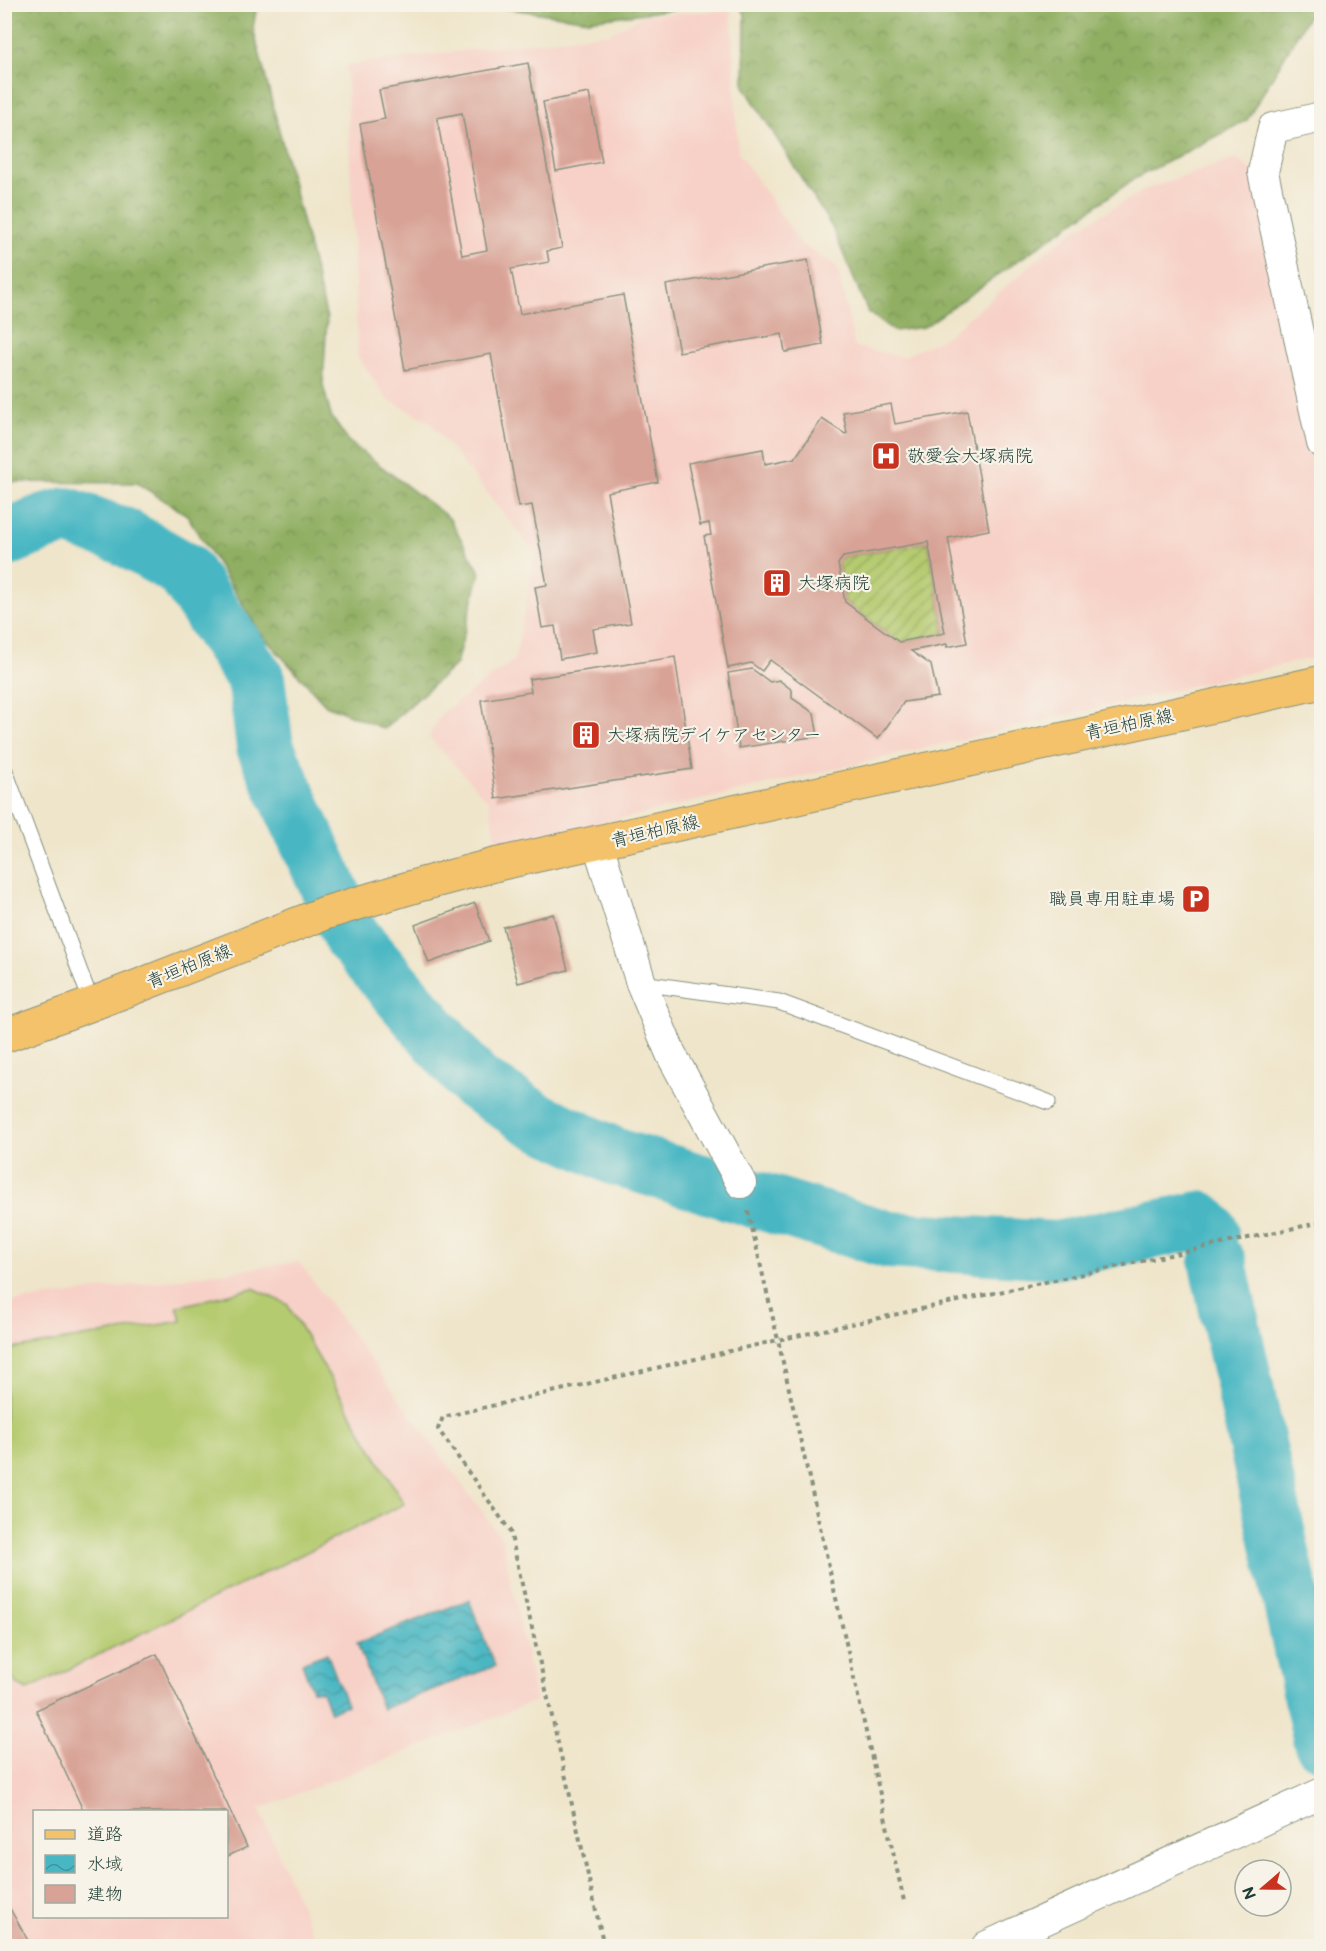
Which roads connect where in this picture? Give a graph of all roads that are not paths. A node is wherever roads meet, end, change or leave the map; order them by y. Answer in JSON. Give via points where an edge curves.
{"nodes":[{"id":1,"x":1322,"y":117,"type":"edge"},
{"id":2,"x":1322,"y":443,"type":"edge"},
{"id":3,"x":1322,"y":682,"type":"edge"},
{"id":4,"x":4,"y":768,"type":"edge"},
{"id":5,"x":598,"y":844,"type":"junction"},
{"id":6,"x":640,"y":983,"type":"junction"},
{"id":7,"x":92,"y":1005,"type":"junction"},
{"id":8,"x":4,"y":1036,"type":"edge"},
{"id":9,"x":1048,"y":1102,"type":"dead end"},
{"id":10,"x":741,"y":1183,"type":"dead end"},
{"id":11,"x":1322,"y":1793,"type":"edge"},
{"id":12,"x":987,"y":1947,"type":"edge"}],
"edges":[{"from":1,"to":2,"type":"street","via":[[1273,128],[1263,172]]},
{"from":3,"to":5,"type":"main road","name":"青垣柏原線"},
{"from":4,"to":7,"type":"lane"},
{"from":5,"to":6,"type":"street"},
{"from":5,"to":7,"type":"main road","name":"青垣柏原線","via":[[498,864],[336,909]]},
{"from":6,"to":9,"type":"lane","via":[[779,1002]]},
{"from":6,"to":10,"type":"street","via":[[671,1054]]},
{"from":7,"to":8,"type":"main road","name":"青垣柏原線"},
{"from":11,"to":12,"type":"street"}]}
